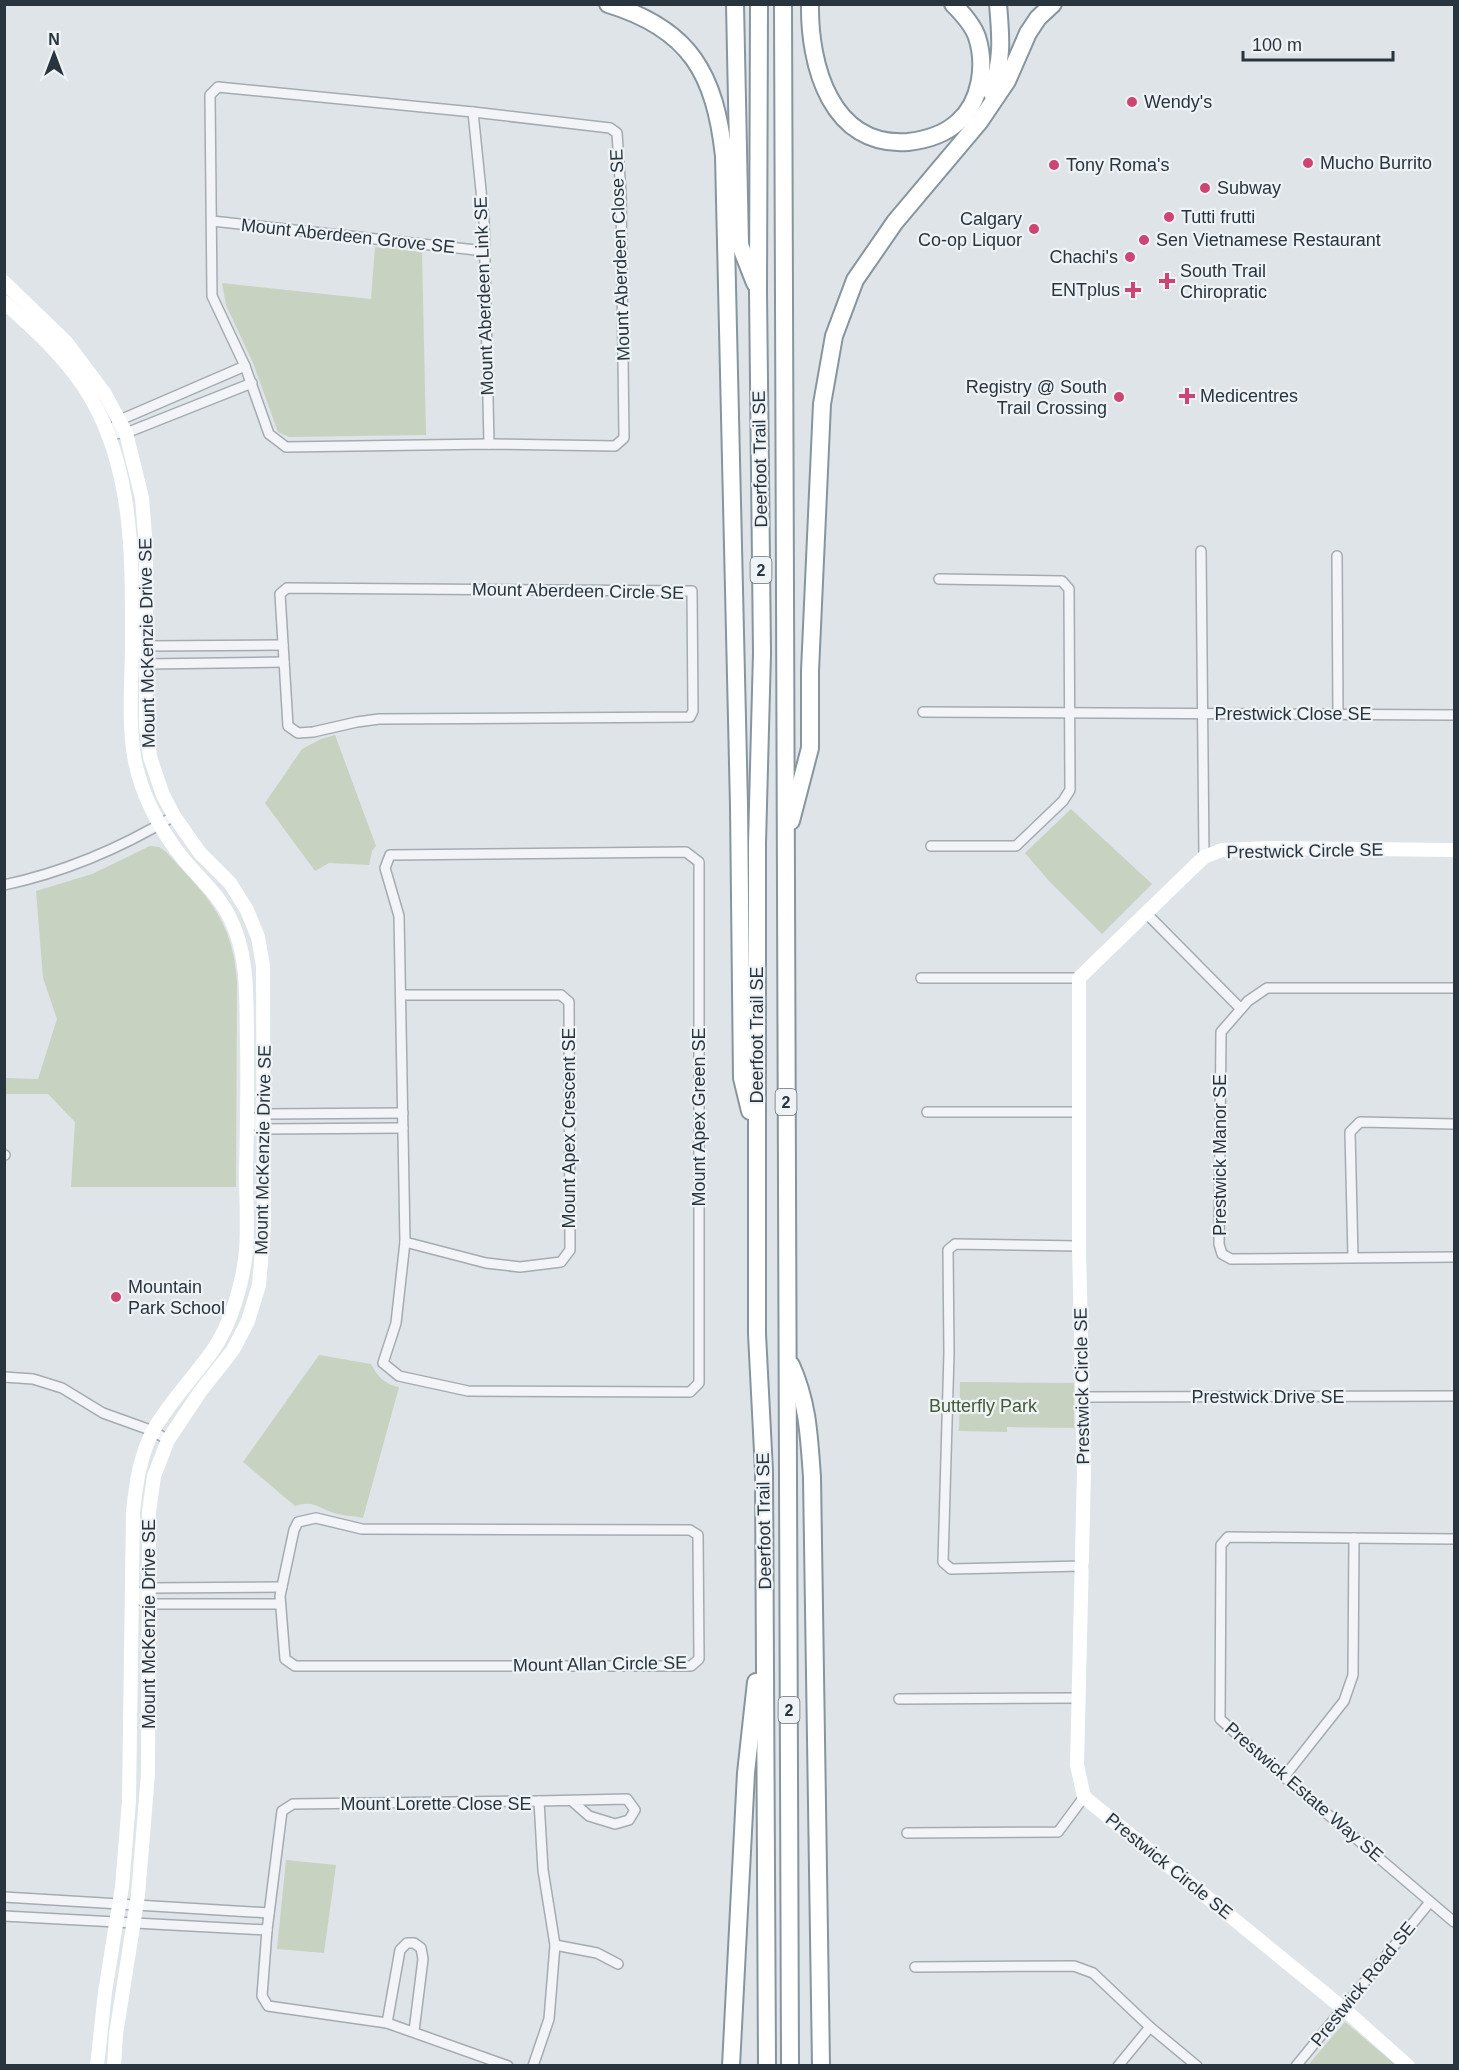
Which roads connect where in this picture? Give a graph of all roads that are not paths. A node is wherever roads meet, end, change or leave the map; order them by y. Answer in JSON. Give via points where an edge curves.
{"nodes":[{"id":1,"x":608,"y":4,"type":"edge"},
{"id":2,"x":735,"y":4,"type":"edge"},
{"id":3,"x":759,"y":4,"type":"edge"},
{"id":4,"x":783,"y":4,"type":"edge"},
{"id":5,"x":810,"y":4,"type":"edge"},
{"id":6,"x":953,"y":4,"type":"edge"},
{"id":7,"x":998,"y":4,"type":"edge"},
{"id":8,"x":1053,"y":4,"type":"edge"},
{"id":9,"x":473,"y":112,"type":"junction"},
{"id":10,"x":980,"y":122,"type":"junction"},
{"id":11,"x":212,"y":221,"type":"junction"},
{"id":12,"x":485,"y":250,"type":"junction"},
{"id":13,"x":4,"y":282,"type":"edge"},
{"id":14,"x":758,"y":291,"type":"junction"},
{"id":15,"x":4,"y":302,"type":"edge"},
{"id":16,"x":245,"y":366,"type":"junction"},
{"id":17,"x":252,"y":383,"type":"junction"},
{"id":18,"x":120,"y":420,"type":"junction"},
{"id":19,"x":126,"y":433,"type":"junction"},
{"id":20,"x":108,"y":434,"type":"junction"},
{"id":21,"x":489,"y":444,"type":"junction"},
{"id":22,"x":1201,"y":551,"type":"dead end"},
{"id":23,"x":1337,"y":556,"type":"dead end"},
{"id":24,"x":939,"y":579,"type":"dead end"},
{"id":25,"x":284,"y":645,"type":"junction"},
{"id":26,"x":147,"y":646,"type":"junction"},
{"id":27,"x":132,"y":653,"type":"junction"},
{"id":28,"x":284,"y":662,"type":"junction"},
{"id":29,"x":147,"y":664,"type":"junction"},
{"id":30,"x":1069,"y":711,"type":"junction"},
{"id":31,"x":923,"y":712,"type":"dead end"},
{"id":32,"x":1204,"y":713,"type":"junction"},
{"id":33,"x":1338,"y":714,"type":"junction"},
{"id":34,"x":1455,"y":715,"type":"edge"},
{"id":35,"x":174,"y":816,"type":"junction"},
{"id":36,"x":160,"y":824,"type":"junction"},
{"id":37,"x":785,"y":845,"type":"junction"},
{"id":38,"x":931,"y":846,"type":"dead end"},
{"id":39,"x":1455,"y":850,"type":"edge"},
{"id":40,"x":1204,"y":857,"type":"junction"},
{"id":41,"x":4,"y":885,"type":"edge"},
{"id":42,"x":1147,"y":914,"type":"junction"},
{"id":43,"x":921,"y":978,"type":"dead end"},
{"id":44,"x":1079,"y":978,"type":"junction"},
{"id":45,"x":1455,"y":988,"type":"edge"},
{"id":46,"x":401,"y":995,"type":"junction"},
{"id":47,"x":1241,"y":1009,"type":"junction"},
{"id":48,"x":927,"y":1112,"type":"dead end"},
{"id":49,"x":1079,"y":1112,"type":"junction"},
{"id":50,"x":403,"y":1113,"type":"junction"},
{"id":51,"x":265,"y":1114,"type":"junction"},
{"id":52,"x":247,"y":1122,"type":"junction"},
{"id":53,"x":1455,"y":1124,"type":"edge"},
{"id":54,"x":403,"y":1128,"type":"junction"},
{"id":55,"x":265,"y":1130,"type":"junction"},
{"id":56,"x":756,"y":1136,"type":"junction"},
{"id":57,"x":405,"y":1242,"type":"junction"},
{"id":58,"x":1079,"y":1246,"type":"junction"},
{"id":59,"x":1353,"y":1257,"type":"junction"},
{"id":60,"x":1455,"y":1257,"type":"edge"},
{"id":61,"x":788,"y":1358,"type":"junction"},
{"id":62,"x":4,"y":1377,"type":"edge"},
{"id":63,"x":1455,"y":1396,"type":"edge"},
{"id":64,"x":1082,"y":1397,"type":"junction"},
{"id":65,"x":153,"y":1431,"type":"junction"},
{"id":66,"x":168,"y":1440,"type":"junction"},
{"id":67,"x":1354,"y":1539,"type":"junction"},
{"id":68,"x":1455,"y":1539,"type":"edge"},
{"id":69,"x":1083,"y":1566,"type":"junction"},
{"id":70,"x":282,"y":1587,"type":"junction"},
{"id":71,"x":149,"y":1588,"type":"junction"},
{"id":72,"x":132,"y":1597,"type":"junction"},
{"id":73,"x":150,"y":1604,"type":"junction"},
{"id":74,"x":280,"y":1604,"type":"junction"},
{"id":75,"x":765,"y":1606,"type":"junction"},
{"id":76,"x":1078,"y":1698,"type":"junction"},
{"id":77,"x":899,"y":1699,"type":"dead end"},
{"id":78,"x":1284,"y":1777,"type":"junction"},
{"id":79,"x":1084,"y":1797,"type":"junction"},
{"id":80,"x":539,"y":1801,"type":"junction"},
{"id":81,"x":572,"y":1801,"type":"junction"},
{"id":82,"x":907,"y":1833,"type":"dead end"},
{"id":83,"x":4,"y":1897,"type":"edge"},
{"id":84,"x":1430,"y":1902,"type":"junction"},
{"id":85,"x":119,"y":1904,"type":"junction"},
{"id":86,"x":137,"y":1905,"type":"junction"},
{"id":87,"x":269,"y":1913,"type":"junction"},
{"id":88,"x":4,"y":1916,"type":"edge"},
{"id":89,"x":116,"y":1922,"type":"junction"},
{"id":90,"x":134,"y":1922,"type":"junction"},
{"id":91,"x":1455,"y":1922,"type":"edge"},
{"id":92,"x":267,"y":1930,"type":"junction"},
{"id":93,"x":555,"y":1945,"type":"junction"},
{"id":94,"x":618,"y":1964,"type":"dead end"},
{"id":95,"x":915,"y":1967,"type":"dead end"},
{"id":96,"x":1344,"y":2008,"type":"junction"},
{"id":97,"x":387,"y":2023,"type":"junction"},
{"id":98,"x":1150,"y":2027,"type":"junction"},
{"id":99,"x":414,"y":2031,"type":"junction"},
{"id":100,"x":97,"y":2066,"type":"edge"},
{"id":101,"x":114,"y":2066,"type":"edge"},
{"id":102,"x":508,"y":2066,"type":"edge"},
{"id":103,"x":533,"y":2066,"type":"edge"},
{"id":104,"x":731,"y":2066,"type":"edge"},
{"id":105,"x":767,"y":2066,"type":"edge"},
{"id":106,"x":790,"y":2066,"type":"edge"},
{"id":107,"x":821,"y":2066,"type":"edge"},
{"id":108,"x":1118,"y":2066,"type":"edge"},
{"id":109,"x":1197,"y":2066,"type":"edge"},
{"id":110,"x":1296,"y":2066,"type":"edge"},
{"id":111,"x":1408,"y":2066,"type":"edge"}],
"edges":[{"from":1,"to":56,"type":"highway","via":[[648,19],[690,54],[708,84],[722,135],[742,1078]]},
{"from":2,"to":14,"type":"highway","via":[[740,245]]},
{"from":3,"to":14,"type":"highway","name":"Deerfoot Trail SE","number":"2"},
{"from":4,"to":37,"type":"highway","name":"Deerfoot Trail SE","number":"2"},
{"from":5,"to":6,"type":"highway","via":[[815,55],[834,107],[867,136],[900,142],[945,131],[959,122],[976,96],[982,66],[977,36]]},
{"from":7,"to":10,"type":"highway","via":[[999,71]]},
{"from":8,"to":10,"type":"highway","via":[[1028,33],[1007,81]]},
{"from":9,"to":11,"type":"street","name":"Mount Aberdeen Close SE","via":[[218,87],[210,95]]},
{"from":9,"to":12,"type":"street","name":"Mount Aberdeen Link SE"},
{"from":9,"to":21,"type":"street","name":"Mount Aberdeen Close SE","via":[[610,128],[617,133],[621,194],[624,438],[615,446]]},
{"from":10,"to":37,"type":"highway","via":[[863,266],[850,288],[834,336],[821,414],[810,748]]},
{"from":11,"to":12,"type":"street","name":"Mount Aberdeen Grove SE"},
{"from":11,"to":16,"type":"street","name":"Mount Aberdeen Close SE","via":[[212,296]]},
{"from":12,"to":21,"type":"street","name":"Mount Aberdeen Link SE"},
{"from":13,"to":18,"type":"street","name":"Mount McKenzie Drive SE","via":[[66,342]]},
{"from":14,"to":56,"type":"highway","name":"Deerfoot Trail SE","number":"2","via":[[762,653]]},
{"from":15,"to":20,"type":"street","name":"Mount McKenzie Drive SE","via":[[78,379]]},
{"from":16,"to":17,"type":"street","name":"Mount Aberdeen Close SE"},
{"from":16,"to":18,"type":"street"},
{"from":17,"to":19,"type":"street"},
{"from":17,"to":21,"type":"street","name":"Mount Aberdeen Close SE","via":[[269,434],[286,447]]},
{"from":18,"to":19,"type":"street","name":"Mount McKenzie Drive SE"},
{"from":18,"to":20,"type":"street"},
{"from":19,"to":20,"type":"street"},
{"from":19,"to":26,"type":"street","name":"Mount McKenzie Drive SE","via":[[142,498],[147,549]]},
{"from":20,"to":27,"type":"street","name":"Mount McKenzie Drive SE","via":[[126,500]]},
{"from":22,"to":32,"type":"street"},
{"from":23,"to":33,"type":"street"},
{"from":24,"to":30,"type":"street","via":[[1062,581],[1069,589]]},
{"from":25,"to":26,"type":"street"},
{"from":25,"to":28,"type":"street","name":"Mount Aberdeen Circle SE"},
{"from":25,"to":28,"type":"street","name":"Mount Aberdeen Circle SE","via":[[280,594],[287,588],[692,591],[693,711],[690,717],[379,719],[298,733],[288,726]]},
{"from":26,"to":27,"type":"street"},
{"from":26,"to":29,"type":"street","name":"Mount McKenzie Drive SE"},
{"from":27,"to":29,"type":"street"},
{"from":27,"to":36,"type":"street","name":"Mount McKenzie Drive SE","via":[[134,757],[147,800]]},
{"from":28,"to":29,"type":"street"},
{"from":29,"to":35,"type":"street","name":"Mount McKenzie Drive SE","via":[[150,757]]},
{"from":30,"to":31,"type":"street"},
{"from":30,"to":32,"type":"street"},
{"from":30,"to":38,"type":"street","via":[[1070,790],[1063,801],[1016,846]]},
{"from":32,"to":33,"type":"street","name":"Prestwick Close SE"},
{"from":32,"to":40,"type":"street","name":"Prestwick Close SE"},
{"from":33,"to":34,"type":"street","name":"Prestwick Close SE"},
{"from":35,"to":36,"type":"street"},
{"from":35,"to":51,"type":"street","name":"Mount McKenzie Drive SE","via":[[200,852],[230,883],[258,937],[263,966]]},
{"from":36,"to":41,"type":"street","via":[[94,858]]},
{"from":36,"to":52,"type":"street","name":"Mount McKenzie Drive SE","via":[[184,860],[218,896],[240,941],[245,968]]},
{"from":37,"to":61,"type":"highway","name":"Deerfoot Trail SE","number":"2"},
{"from":39,"to":40,"type":"street","name":"Prestwick Circle SE","via":[[1270,848],[1222,850]]},
{"from":40,"to":42,"type":"street","name":"Prestwick Circle SE"},
{"from":42,"to":44,"type":"street","name":"Prestwick Circle SE"},
{"from":42,"to":47,"type":"street"},
{"from":43,"to":44,"type":"street"},
{"from":44,"to":49,"type":"street","name":"Prestwick Circle SE"},
{"from":45,"to":47,"type":"street","name":"Prestwick Manor SE","via":[[1267,988]]},
{"from":46,"to":50,"type":"street","name":"Mount Apex Green SE"},
{"from":46,"to":57,"type":"street","name":"Mount Apex Crescent SE","via":[[561,995],[569,1002],[570,1250],[561,1262],[520,1267],[486,1263]]},
{"from":46,"to":57,"type":"street","name":"Mount Apex Green SE","via":[[399,916],[385,868],[390,855],[686,852],[699,862],[699,1383],[690,1392],[468,1391],[399,1376],[383,1363],[396,1323]]},
{"from":47,"to":59,"type":"street","name":"Prestwick Manor SE","via":[[1221,1032],[1222,1254],[1231,1259]]},
{"from":48,"to":49,"type":"street"},
{"from":49,"to":58,"type":"street","name":"Prestwick Circle SE"},
{"from":50,"to":51,"type":"street"},
{"from":50,"to":54,"type":"street","name":"Mount Apex Green SE"},
{"from":51,"to":52,"type":"street"},
{"from":51,"to":55,"type":"street","name":"Mount McKenzie Drive SE"},
{"from":52,"to":55,"type":"street"},
{"from":52,"to":65,"type":"street","name":"Mount McKenzie Drive SE","via":[[246,1251],[242,1281],[214,1348]]},
{"from":53,"to":59,"type":"street","via":[[1360,1122],[1350,1132]]},
{"from":54,"to":55,"type":"street"},
{"from":54,"to":57,"type":"street","name":"Mount Apex Green SE"},
{"from":55,"to":66,"type":"street","name":"Mount McKenzie Drive SE","via":[[263,1253],[248,1321],[233,1350]]},
{"from":56,"to":75,"type":"highway","name":"Deerfoot Trail SE","number":"2"},
{"from":58,"to":64,"type":"street","name":"Prestwick Circle SE"},
{"from":58,"to":69,"type":"street","via":[[955,1244],[948,1250],[943,1562],[951,1569]]},
{"from":59,"to":60,"type":"street","name":"Prestwick Manor SE"},
{"from":61,"to":106,"type":"highway","name":"Deerfoot Trail SE","number":"2"},
{"from":61,"to":107,"type":"highway","via":[[807,1413],[812,1477]]},
{"from":62,"to":65,"type":"street","via":[[33,1379],[62,1388],[103,1413]]},
{"from":63,"to":64,"type":"street","name":"Prestwick Drive SE"},
{"from":64,"to":69,"type":"street","name":"Prestwick Circle SE"},
{"from":65,"to":66,"type":"street"},
{"from":65,"to":72,"type":"street","name":"Mount McKenzie Drive SE","via":[[138,1471],[133,1512]]},
{"from":66,"to":71,"type":"street","name":"Mount McKenzie Drive SE","via":[[154,1476],[149,1512]]},
{"from":67,"to":68,"type":"street","name":"Prestwick Estate Way SE"},
{"from":67,"to":78,"type":"street","via":[[1353,1675],[1344,1701]]},
{"from":67,"to":78,"type":"street","name":"Prestwick Estate Way SE","via":[[1228,1537],[1221,1545],[1220,1719]]},
{"from":69,"to":76,"type":"street","name":"Prestwick Circle SE"},
{"from":70,"to":71,"type":"street"},
{"from":70,"to":74,"type":"street","name":"Mount Allan Circle SE"},
{"from":70,"to":74,"type":"street","name":"Mount Allan Circle SE","via":[[294,1530],[298,1522],[307,1519],[362,1529],[690,1530],[698,1535],[699,1659],[691,1666],[296,1666],[285,1659]]},
{"from":71,"to":72,"type":"street"},
{"from":71,"to":73,"type":"street","name":"Mount McKenzie Drive SE"},
{"from":72,"to":73,"type":"street"},
{"from":72,"to":85,"type":"street","name":"Mount McKenzie Drive SE","via":[[129,1801]]},
{"from":73,"to":74,"type":"street"},
{"from":73,"to":86,"type":"street","name":"Mount McKenzie Drive SE","via":[[148,1774]]},
{"from":75,"to":104,"type":"highway","via":[[746,1773]]},
{"from":75,"to":105,"type":"highway","name":"Deerfoot Trail SE","number":"2"},
{"from":76,"to":77,"type":"street"},
{"from":76,"to":79,"type":"street","name":"Prestwick Circle SE","via":[[1077,1765]]},
{"from":78,"to":84,"type":"street","name":"Prestwick Estate Way SE"},
{"from":79,"to":82,"type":"street","via":[[1058,1832]]},
{"from":79,"to":96,"type":"street","name":"Prestwick Circle SE"},
{"from":80,"to":81,"type":"street"},
{"from":80,"to":87,"type":"street","name":"Mount Lorette Close SE","via":[[293,1804],[282,1811]]},
{"from":80,"to":93,"type":"street","name":"Mount Lorette Close SE","via":[[543,1870]]},
{"from":81,"to":81,"type":"street","via":[[627,1799],[635,1810],[629,1820],[615,1824],[589,1816]]},
{"from":83,"to":85,"type":"street"},
{"from":84,"to":91,"type":"street","name":"Prestwick Estate Way SE"},
{"from":84,"to":96,"type":"street","name":"Prestwick Road SE"},
{"from":85,"to":86,"type":"street"},
{"from":85,"to":89,"type":"street","name":"Mount McKenzie Drive SE"},
{"from":86,"to":87,"type":"street"},
{"from":86,"to":90,"type":"street","name":"Mount McKenzie Drive SE"},
{"from":87,"to":92,"type":"street","name":"Mount Lorette Close SE"},
{"from":88,"to":89,"type":"street"},
{"from":89,"to":90,"type":"street"},
{"from":89,"to":100,"type":"street","name":"Mount McKenzie Drive SE"},
{"from":90,"to":92,"type":"street"},
{"from":90,"to":101,"type":"street","name":"Mount McKenzie Drive SE"},
{"from":92,"to":97,"type":"street","name":"Mount Lorette Close SE","via":[[262,1996],[268,2006]]},
{"from":93,"to":94,"type":"street","via":[[597,1953]]},
{"from":93,"to":103,"type":"street","name":"Mount Lorette Close SE","via":[[549,2019]]},
{"from":95,"to":98,"type":"street","via":[[1074,1966],[1093,1973]]},
{"from":96,"to":110,"type":"street","name":"Prestwick Road SE"},
{"from":96,"to":111,"type":"street","name":"Prestwick Circle SE"},
{"from":97,"to":99,"type":"street","name":"Mount Lorette Close SE"},
{"from":97,"to":99,"type":"street","via":[[400,1950],[407,1943],[414,1943],[421,1948],[423,1959]]},
{"from":98,"to":108,"type":"street"},
{"from":98,"to":109,"type":"street"},
{"from":99,"to":102,"type":"street","name":"Mount Lorette Close SE"}]}
